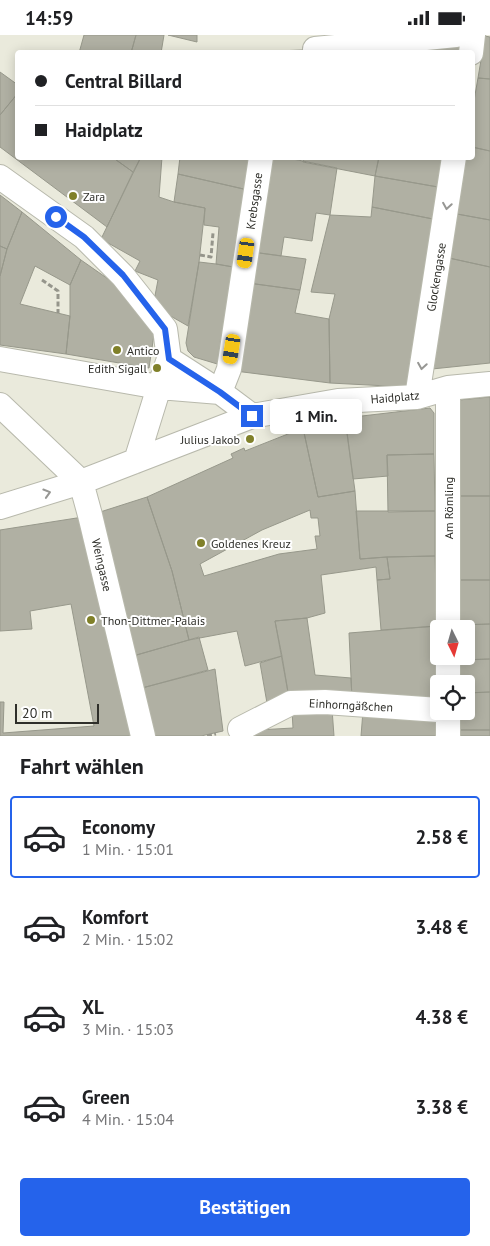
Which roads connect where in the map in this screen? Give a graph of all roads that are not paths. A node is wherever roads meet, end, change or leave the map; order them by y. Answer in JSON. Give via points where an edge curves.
{"nodes":[{"id":1,"x":456,"y":35,"type":"edge"},
{"id":2,"x":473,"y":35,"type":"edge"},
{"id":3,"x":324,"y":50,"type":"edge"},
{"id":4,"x":471,"y":50,"type":"edge"},
{"id":5,"x":260,"y":160,"type":"edge"},
{"id":6,"x":454,"y":160,"type":"edge"},
{"id":7,"x":0,"y":177,"type":"edge"},
{"id":8,"x":0,"y":359,"type":"edge"},
{"id":9,"x":169,"y":359,"type":"junction"},
{"id":10,"x":490,"y":384,"type":"edge"},
{"id":11,"x":159,"y":387,"type":"junction"},
{"id":12,"x":448,"y":388,"type":"junction"},
{"id":13,"x":220,"y":392,"type":"junction"},
{"id":14,"x":417,"y":397,"type":"junction"},
{"id":15,"x":0,"y":405,"type":"edge"},
{"id":16,"x":252,"y":416,"type":"junction"},
{"id":17,"x":136,"y":461,"type":"junction"},
{"id":18,"x":81,"y":483,"type":"junction"},
{"id":19,"x":0,"y":507,"type":"edge"},
{"id":20,"x":448,"y":620,"type":"edge"},
{"id":21,"x":430,"y":709,"type":"edge"},
{"id":22,"x":448,"y":720,"type":"edge"},
{"id":23,"x":240,"y":729,"type":"dead end"},
{"id":24,"x":143,"y":736,"type":"edge"},
{"id":25,"x":448,"y":736,"type":"edge"}],
"edges":[{"from":1,"to":3,"type":"street"},
{"from":2,"to":4,"type":"street"},
{"from":5,"to":13,"type":"street","name":"Krebsgasse","via":[[229,369]]},
{"from":6,"to":14,"type":"street","name":"Glockengasse","one_way":true},
{"from":7,"to":9,"type":"street","via":[[84,237],[123,275],[165,329]]},
{"from":8,"to":11,"type":"street","via":[[48,359]]},
{"from":9,"to":11,"type":"street"},
{"from":9,"to":13,"type":"street"},
{"from":10,"to":12,"type":"street","name":"Haidplatz"},
{"from":11,"to":13,"type":"street"},
{"from":11,"to":17,"type":"street"},
{"from":12,"to":14,"type":"street","name":"Haidplatz"},
{"from":12,"to":20,"type":"street","name":"Am Römling"},
{"from":13,"to":16,"type":"street"},
{"from":14,"to":16,"type":"street","name":"Haidplatz","via":[[338,401]]},
{"from":15,"to":18,"type":"street"},
{"from":16,"to":17,"type":"street","name":"Haidplatz"},
{"from":17,"to":18,"type":"street","name":"Haidplatz"},
{"from":19,"to":18,"type":"street","name":"Haidplatz","one_way":true},
{"from":18,"to":24,"type":"street","name":"Weingasse"},
{"from":21,"to":23,"type":"street","name":"Einhorngäßchen","via":[[325,702],[291,703]]},
{"from":22,"to":25,"type":"street"}]}
